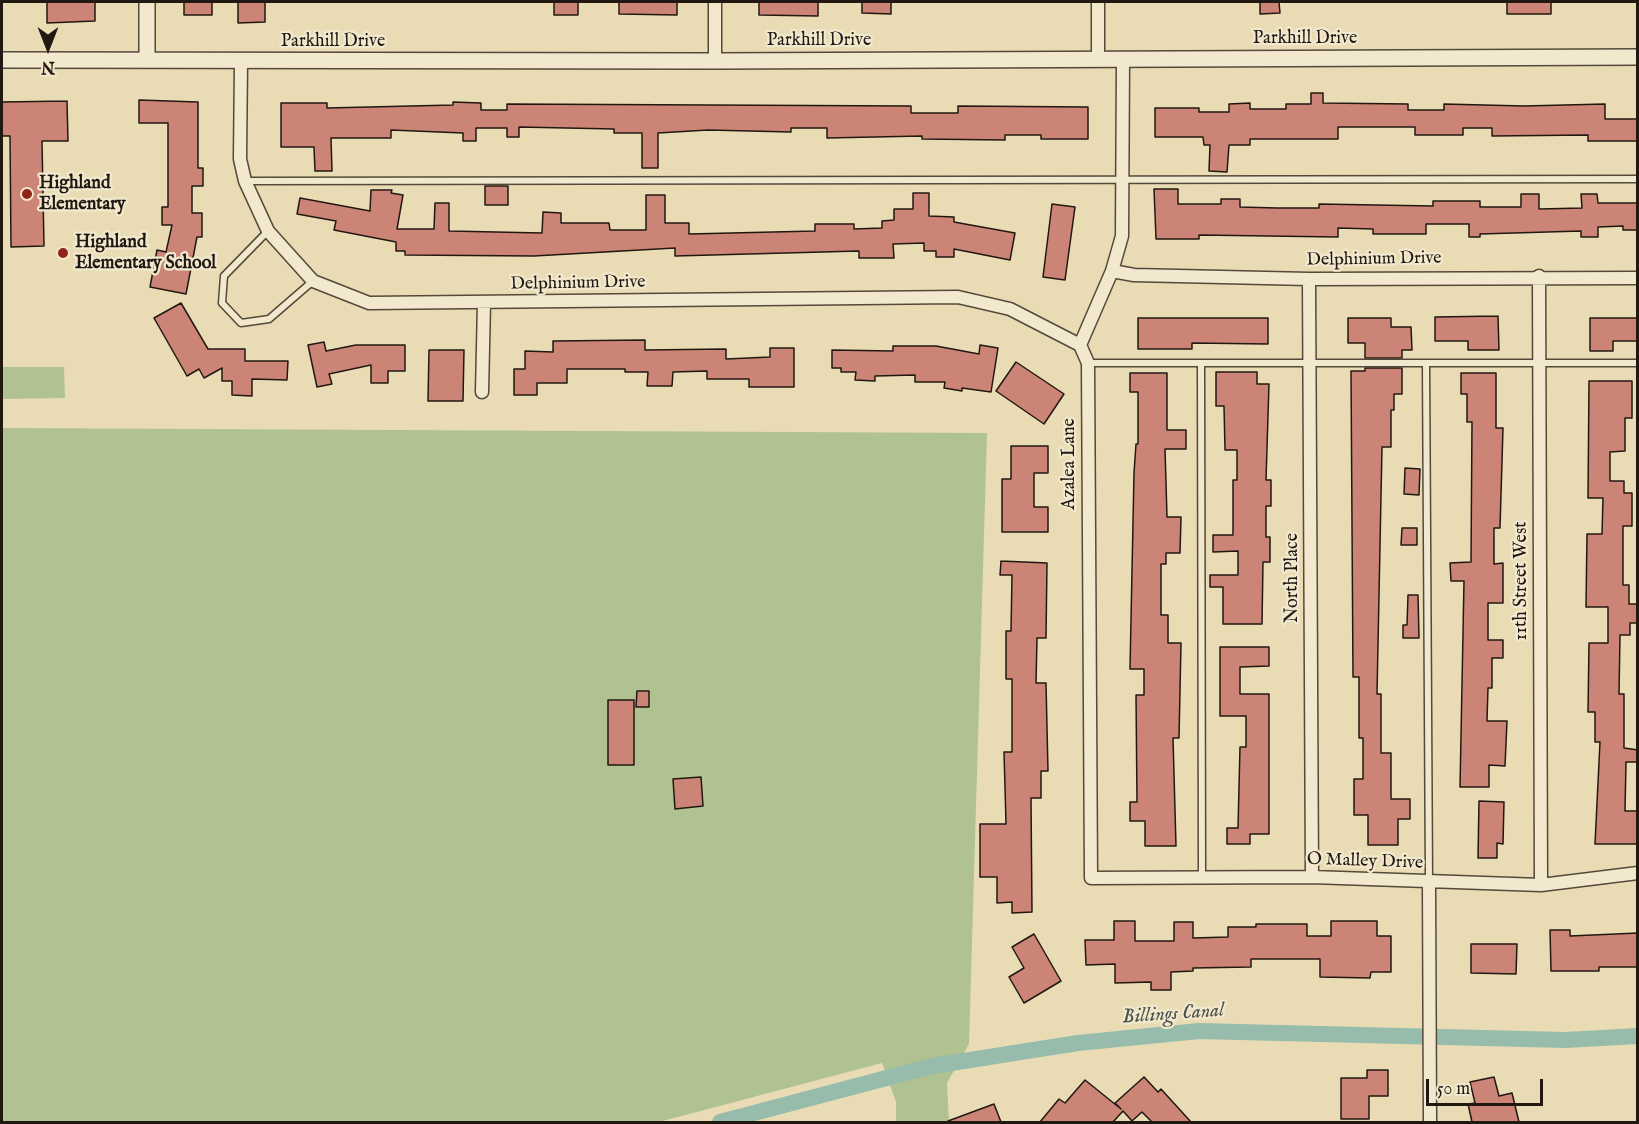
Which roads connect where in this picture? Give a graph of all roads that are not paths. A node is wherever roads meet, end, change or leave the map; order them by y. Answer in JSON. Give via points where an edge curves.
{"nodes":[{"id":1,"x":147,"y":2,"type":"edge"},
{"id":2,"x":715,"y":2,"type":"edge"},
{"id":3,"x":1098,"y":2,"type":"edge"},
{"id":4,"x":1638,"y":57,"type":"edge"},
{"id":5,"x":1098,"y":59,"type":"junction"},
{"id":6,"x":1123,"y":59,"type":"junction"},
{"id":7,"x":2,"y":60,"type":"edge"},
{"id":8,"x":147,"y":60,"type":"junction"},
{"id":9,"x":715,"y":61,"type":"junction"},
{"id":10,"x":241,"y":62,"type":"junction"},
{"id":11,"x":1122,"y":179,"type":"junction"},
{"id":12,"x":1638,"y":179,"type":"edge"},
{"id":13,"x":245,"y":181,"type":"junction"},
{"id":14,"x":268,"y":231,"type":"junction"},
{"id":15,"x":1112,"y":272,"type":"junction"},
{"id":16,"x":1539,"y":276,"type":"junction"},
{"id":17,"x":1638,"y":278,"type":"edge"},
{"id":18,"x":1309,"y":279,"type":"junction"},
{"id":19,"x":313,"y":281,"type":"junction"},
{"id":20,"x":483,"y":303,"type":"junction"},
{"id":21,"x":1080,"y":345,"type":"junction"},
{"id":22,"x":1088,"y":363,"type":"junction"},
{"id":23,"x":1201,"y":363,"type":"junction"},
{"id":24,"x":1426,"y":363,"type":"junction"},
{"id":25,"x":1539,"y":363,"type":"junction"},
{"id":26,"x":1638,"y":363,"type":"edge"},
{"id":27,"x":1311,"y":364,"type":"junction"},
{"id":28,"x":482,"y":392,"type":"dead end"},
{"id":29,"x":1638,"y":873,"type":"edge"},
{"id":30,"x":1312,"y":877,"type":"junction"},
{"id":31,"x":1091,"y":878,"type":"joint"},
{"id":32,"x":1202,"y":878,"type":"junction"},
{"id":33,"x":1429,"y":882,"type":"junction"},
{"id":34,"x":1541,"y":885,"type":"junction"},
{"id":35,"x":1430,"y":1122,"type":"edge"}],
"edges":[{"from":1,"to":8,"type":"street"},
{"from":2,"to":9,"type":"street"},
{"from":3,"to":5,"type":"street"},
{"from":4,"to":6,"type":"street","name":"Parkhill Drive"},
{"from":5,"to":6,"type":"street","name":"Parkhill Drive"},
{"from":5,"to":9,"type":"street","name":"Parkhill Drive"},
{"from":6,"to":11,"type":"street"},
{"from":7,"to":8,"type":"street","name":"Parkhill Drive"},
{"from":8,"to":10,"type":"street","name":"Parkhill Drive"},
{"from":9,"to":10,"type":"street","name":"Parkhill Drive"},
{"from":10,"to":13,"type":"street","name":"Delphinium Drive","via":[[240,159]]},
{"from":11,"to":12,"type":"lane"},
{"from":11,"to":13,"type":"lane"},
{"from":11,"to":15,"type":"street","via":[[1122,236]]},
{"from":13,"to":14,"type":"street","name":"Delphinium Drive"},
{"from":14,"to":19,"type":"street","name":"Delphinium Drive"},
{"from":14,"to":19,"type":"lane","via":[[224,276],[222,303],[241,323],[269,319]]},
{"from":15,"to":18,"type":"street","name":"Delphinium Drive"},
{"from":15,"to":21,"type":"street"},
{"from":16,"to":17,"type":"street","name":"Delphinium Drive"},
{"from":16,"to":18,"type":"street","name":"Delphinium Drive"},
{"from":16,"to":25,"type":"street","name":"11th Street West"},
{"from":18,"to":27,"type":"street","name":"North Place"},
{"from":19,"to":20,"type":"street","name":"Delphinium Drive","via":[[369,303]]},
{"from":20,"to":21,"type":"street","name":"Delphinium Drive","via":[[958,297],[1010,309]]},
{"from":20,"to":28,"type":"street"},
{"from":21,"to":22,"type":"street","name":"Azalea Lane"},
{"from":22,"to":23,"type":"lane"},
{"from":22,"to":31,"type":"street","name":"Azalea Lane"},
{"from":23,"to":27,"type":"lane"},
{"from":23,"to":32,"type":"lane"},
{"from":24,"to":25,"type":"lane"},
{"from":24,"to":27,"type":"lane"},
{"from":24,"to":33,"type":"lane"},
{"from":25,"to":26,"type":"lane"},
{"from":25,"to":34,"type":"street","name":"11th Street West"},
{"from":27,"to":30,"type":"street","name":"North Place"},
{"from":29,"to":34,"type":"street","name":"O Malley Drive"},
{"from":30,"to":32,"type":"street","name":"O Malley Drive"},
{"from":30,"to":33,"type":"street","name":"O Malley Drive"},
{"from":31,"to":32,"type":"street","name":"O Malley Drive"},
{"from":33,"to":34,"type":"street","name":"O Malley Drive"},
{"from":33,"to":35,"type":"street"}]}
